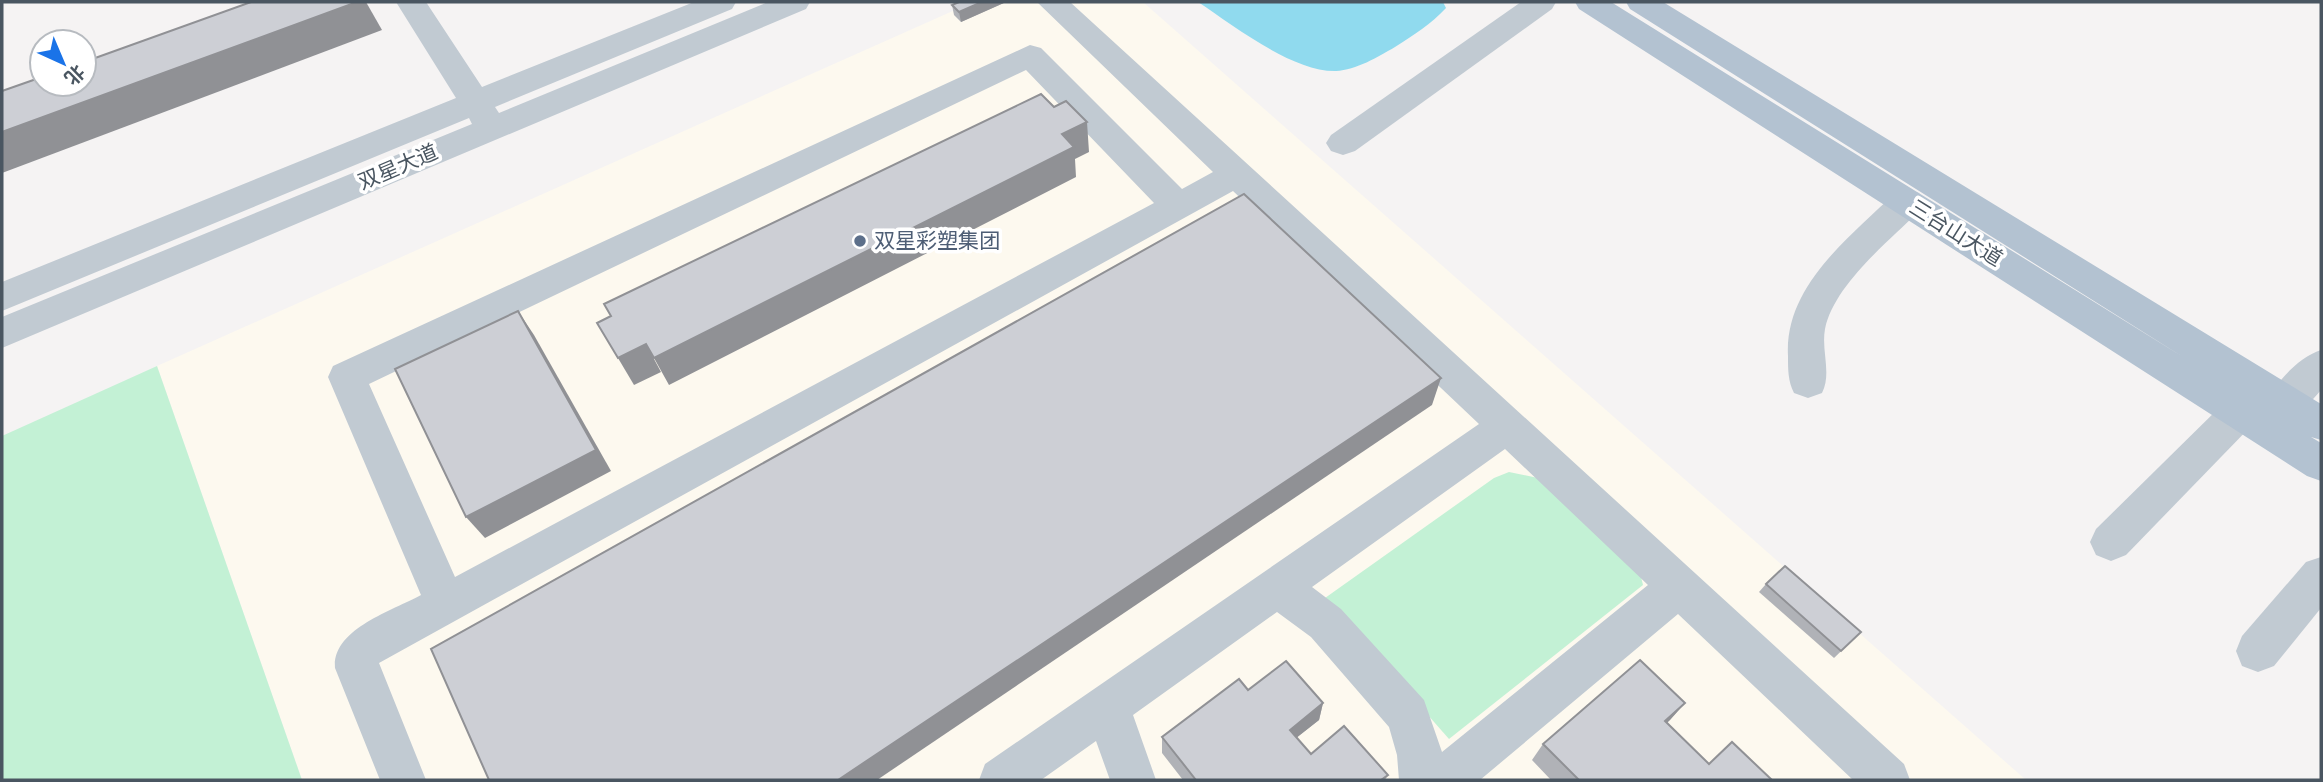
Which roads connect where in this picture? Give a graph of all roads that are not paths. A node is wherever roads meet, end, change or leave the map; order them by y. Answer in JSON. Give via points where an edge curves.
{"nodes":[{"id":1,"x":411,"y":2,"type":"edge"},
{"id":2,"x":721,"y":2,"type":"edge"},
{"id":3,"x":795,"y":2,"type":"edge"},
{"id":4,"x":1052,"y":2,"type":"edge"},
{"id":5,"x":1541,"y":2,"type":"edge"},
{"id":6,"x":1590,"y":2,"type":"edge"},
{"id":7,"x":1641,"y":2,"type":"edge"},
{"id":8,"x":483,"y":116,"type":"junction"},
{"id":9,"x":1343,"y":143,"type":"dead end"},
{"id":10,"x":1237,"y":174,"type":"junction"},
{"id":11,"x":1907,"y":202,"type":"junction"},
{"id":12,"x":1178,"y":206,"type":"junction"},
{"id":13,"x":2,"y":297,"type":"edge"},
{"id":14,"x":2,"y":333,"type":"edge"},
{"id":15,"x":2321,"y":365,"type":"edge"},
{"id":16,"x":1808,"y":382,"type":"dead end"},
{"id":17,"x":2286,"y":402,"type":"junction"},
{"id":18,"x":2240,"y":412,"type":"junction"},
{"id":19,"x":2321,"y":424,"type":"edge"},
{"id":20,"x":1507,"y":426,"type":"junction"},
{"id":21,"x":2321,"y":464,"type":"edge"},
{"id":22,"x":2111,"y":542,"type":"dead end"},
{"id":23,"x":2321,"y":576,"type":"edge"},
{"id":24,"x":1278,"y":587,"type":"junction"},
{"id":25,"x":1678,"y":587,"type":"junction"},
{"id":26,"x":446,"y":604,"type":"junction"},
{"id":27,"x":2258,"y":651,"type":"dead end"},
{"id":28,"x":1107,"y":707,"type":"junction"},
{"id":29,"x":403,"y":780,"type":"edge"},
{"id":30,"x":1002,"y":780,"type":"edge"},
{"id":31,"x":1133,"y":780,"type":"edge"},
{"id":32,"x":1422,"y":780,"type":"edge"},
{"id":33,"x":1444,"y":780,"type":"edge"},
{"id":34,"x":1887,"y":780,"type":"edge"}],
"edges":[{"from":1,"to":8,"type":"street"},
{"from":2,"to":8,"type":"street","name":"双星大道"},
{"from":3,"to":8,"type":"street","name":"双星大道"},
{"from":4,"to":10,"type":"street"},
{"from":5,"to":9,"type":"street"},
{"from":6,"to":11,"type":"main road","name":"三台山大道"},
{"from":7,"to":17,"type":"main road","name":"三台山大道"},
{"from":8,"to":13,"type":"street","name":"双星大道"},
{"from":8,"to":14,"type":"street","name":"双星大道"},
{"from":10,"to":12,"type":"street"},
{"from":10,"to":20,"type":"street"},
{"from":11,"to":16,"type":"street","via":[[1816,302],[1807,329]]},
{"from":11,"to":18,"type":"main road","name":"三台山大道"},
{"from":12,"to":26,"type":"street"},
{"from":12,"to":26,"type":"street","via":[[1030,55],[347,377]]},
{"from":15,"to":17,"type":"street"},
{"from":17,"to":19,"type":"main road","name":"三台山大道"},
{"from":18,"to":21,"type":"main road","name":"三台山大道"},
{"from":18,"to":22,"type":"street"},
{"from":20,"to":24,"type":"street"},
{"from":20,"to":25,"type":"street"},
{"from":23,"to":27,"type":"street"},
{"from":24,"to":28,"type":"street"},
{"from":24,"to":32,"type":"street","via":[[1326,623],[1408,715]]},
{"from":25,"to":33,"type":"street"},
{"from":25,"to":34,"type":"street"},
{"from":26,"to":29,"type":"street","via":[[356,657]]},
{"from":28,"to":30,"type":"street"},
{"from":28,"to":31,"type":"street"}]}
